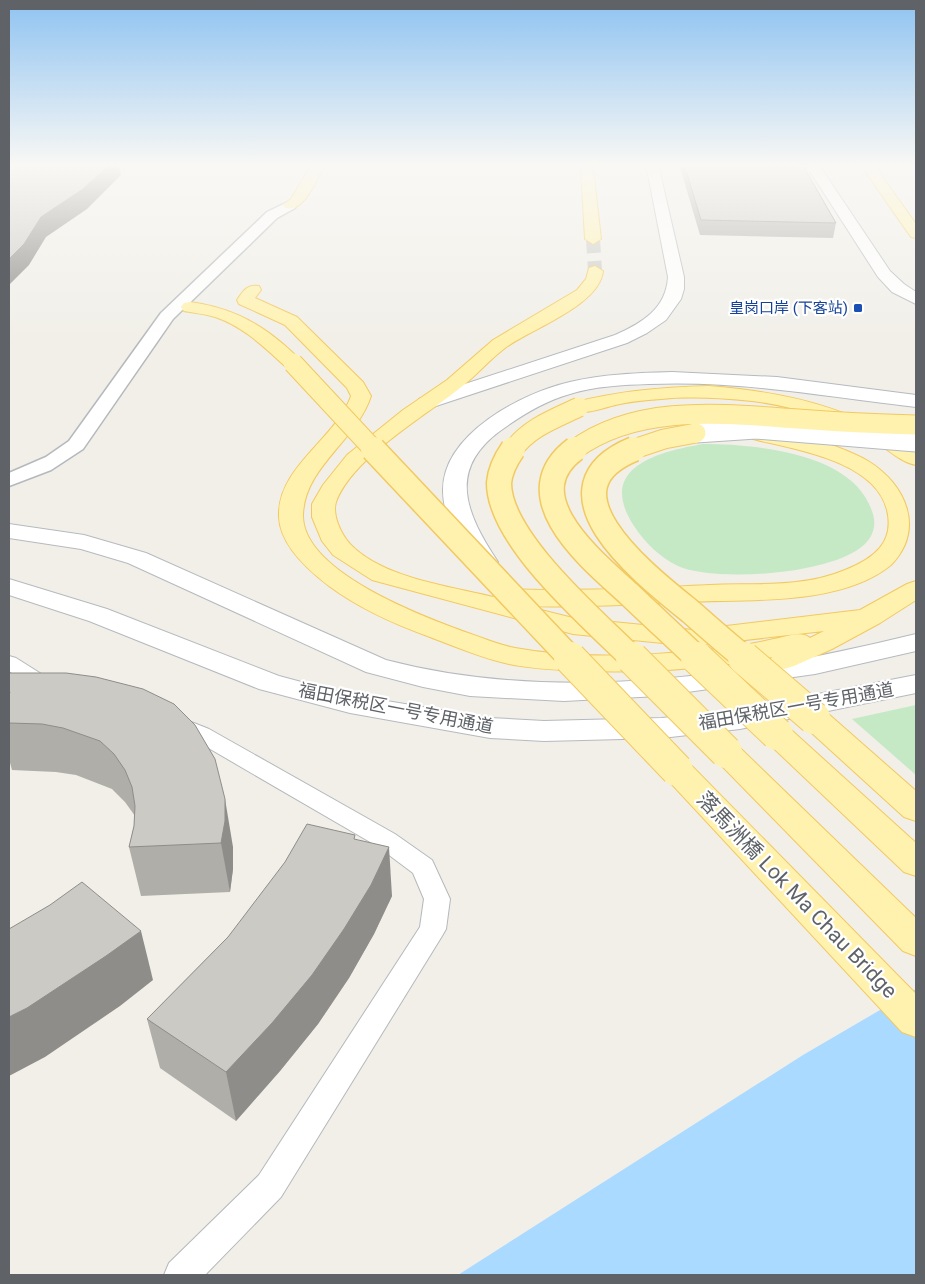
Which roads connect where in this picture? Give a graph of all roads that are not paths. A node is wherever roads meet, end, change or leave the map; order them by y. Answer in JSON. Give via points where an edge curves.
{"nodes":[{"id":1,"x":263,"y":224,"type":"edge"},
{"id":2,"x":591,"y":224,"type":"edge"},
{"id":3,"x":665,"y":224,"type":"edge"},
{"id":4,"x":851,"y":224,"type":"edge"},
{"id":5,"x":592,"y":239,"type":"tunnel mouth"},
{"id":6,"x":595,"y":271,"type":"tunnel mouth"},
{"id":7,"x":252,"y":290,"type":"dead end"},
{"id":8,"x":916,"y":299,"type":"edge"},
{"id":9,"x":190,"y":307,"type":"dead end"},
{"id":10,"x":693,"y":377,"type":"junction"},
{"id":11,"x":571,"y":398,"type":"junction"},
{"id":12,"x":916,"y":401,"type":"edge"},
{"id":13,"x":426,"y":403,"type":"junction"},
{"id":14,"x":916,"y":415,"type":"edge"},
{"id":15,"x":916,"y":426,"type":"edge"},
{"id":16,"x":696,"y":433,"type":"junction"},
{"id":17,"x":916,"y":442,"type":"edge"},
{"id":18,"x":916,"y":459,"type":"edge"},
{"id":19,"x":9,"y":480,"type":"edge"},
{"id":20,"x":9,"y":531,"type":"edge"},
{"id":21,"x":410,"y":584,"type":"junction"},
{"id":22,"x":9,"y":587,"type":"edge"},
{"id":23,"x":502,"y":588,"type":"junction"},
{"id":24,"x":916,"y":589,"type":"edge"},
{"id":25,"x":871,"y":617,"type":"junction"},
{"id":26,"x":916,"y":642,"type":"edge"},
{"id":27,"x":9,"y":662,"type":"edge"},
{"id":28,"x":916,"y":675,"type":"edge"},
{"id":29,"x":716,"y":681,"type":"junction"},
{"id":30,"x":916,"y":684,"type":"edge"},
{"id":31,"x":72,"y":697,"type":"edge"},
{"id":32,"x":839,"y":700,"type":"junction"},
{"id":33,"x":157,"y":718,"type":"edge"},
{"id":34,"x":916,"y":809,"type":"edge"},
{"id":35,"x":916,"y":863,"type":"edge"},
{"id":36,"x":916,"y":941,"type":"edge"},
{"id":37,"x":916,"y":1020,"type":"edge"},
{"id":38,"x":181,"y":1275,"type":"edge"}],
"edges":[{"from":1,"to":19,"type":"street","via":[[167,316],[76,445],[61,458]]},
{"from":2,"to":5,"type":"main road"},
{"from":3,"to":13,"type":"main road","via":[[676,277],[675,294],[666,309],[643,329]]},
{"from":4,"to":8,"type":"main road","via":[[884,274]]},
{"from":6,"to":13,"type":"main road","via":[[594,280],[583,294],[499,344],[454,384]]},
{"from":7,"to":25,"type":"main road","via":[[245,300],[291,321],[356,386],[361,396],[356,414],[328,444],[298,488],[291,509],[294,530],[305,549],[331,575],[360,596],[437,631],[506,655],[622,664],[675,663],[736,655],[825,635]]},
{"from":9,"to":23,"type":"main road","name":"落馬洲橋 Lok Ma Chau Bridge","bridge":true,"via":[[215,310],[248,324],[293,363]]},
{"from":10,"to":11,"type":"main road","via":[[614,381]]},
{"from":10,"to":12,"type":"main road","via":[[733,378]]},
{"from":10,"to":14,"type":"main road","via":[[832,392]]},
{"from":11,"to":18,"type":"main road","via":[[677,392],[719,392],[758,397],[833,415],[871,430]]},
{"from":11,"to":23,"type":"main road","bridge":true,"via":[[531,402],[506,416],[468,449],[457,467],[453,486],[455,503],[477,551]]},
{"from":11,"to":36,"type":"main road","bridge":true,"via":[[552,418],[516,444],[506,457],[500,474],[499,490],[505,512],[535,560]]},
{"from":13,"to":21,"type":"main road","via":[[355,460],[324,504],[324,517],[331,536],[342,550],[382,575]]},
{"from":15,"to":35,"type":"main road","bridge":true,"via":[[737,416],[658,418],[631,423],[590,437],[562,460],[556,471],[552,496],[556,512],[581,549]]},
{"from":16,"to":17,"type":"main road","bridge":true,"via":[[756,429]]},
{"from":16,"to":21,"type":"main road","bridge":true,"via":[[769,436],[823,450],[866,470],[896,498],[904,516],[905,532],[897,548],[885,561],[864,573],[834,583],[760,591],[533,598],[487,596]]},
{"from":16,"to":34,"type":"main road","bridge":true,"via":[[648,443],[611,462],[600,474],[594,488],[594,505],[601,521],[632,559]]},
{"from":20,"to":29,"type":"main road","name":"福田保税区一号专用通道","via":[[84,542],[137,558],[376,666],[414,678],[489,690],[533,693]]},
{"from":21,"to":25,"type":"main road","via":[[573,626],[693,638]]},
{"from":22,"to":32,"type":"main road","name":"福田保税区一号专用通道","via":[[72,605],[269,683],[350,704],[490,728],[544,731],[662,728],[740,720]]},
{"from":23,"to":37,"type":"main road","name":"落馬洲橋 Lok Ma Chau Bridge","bridge":true},
{"from":24,"to":25,"type":"main road"},
{"from":25,"to":29,"type":"main road","via":[[800,654]]},
{"from":26,"to":29,"type":"main road","name":"福田保税区一号专用通道","via":[[811,667]]},
{"from":27,"to":31,"type":"street","via":[[52,690]]},
{"from":28,"to":32,"type":"main road"},
{"from":30,"to":32,"type":"main road","name":"福田保税区一号专用通道"},
{"from":33,"to":38,"type":"street","via":[[201,734],[386,840],[423,867],[437,899],[433,930],[270,1186]]}]}
